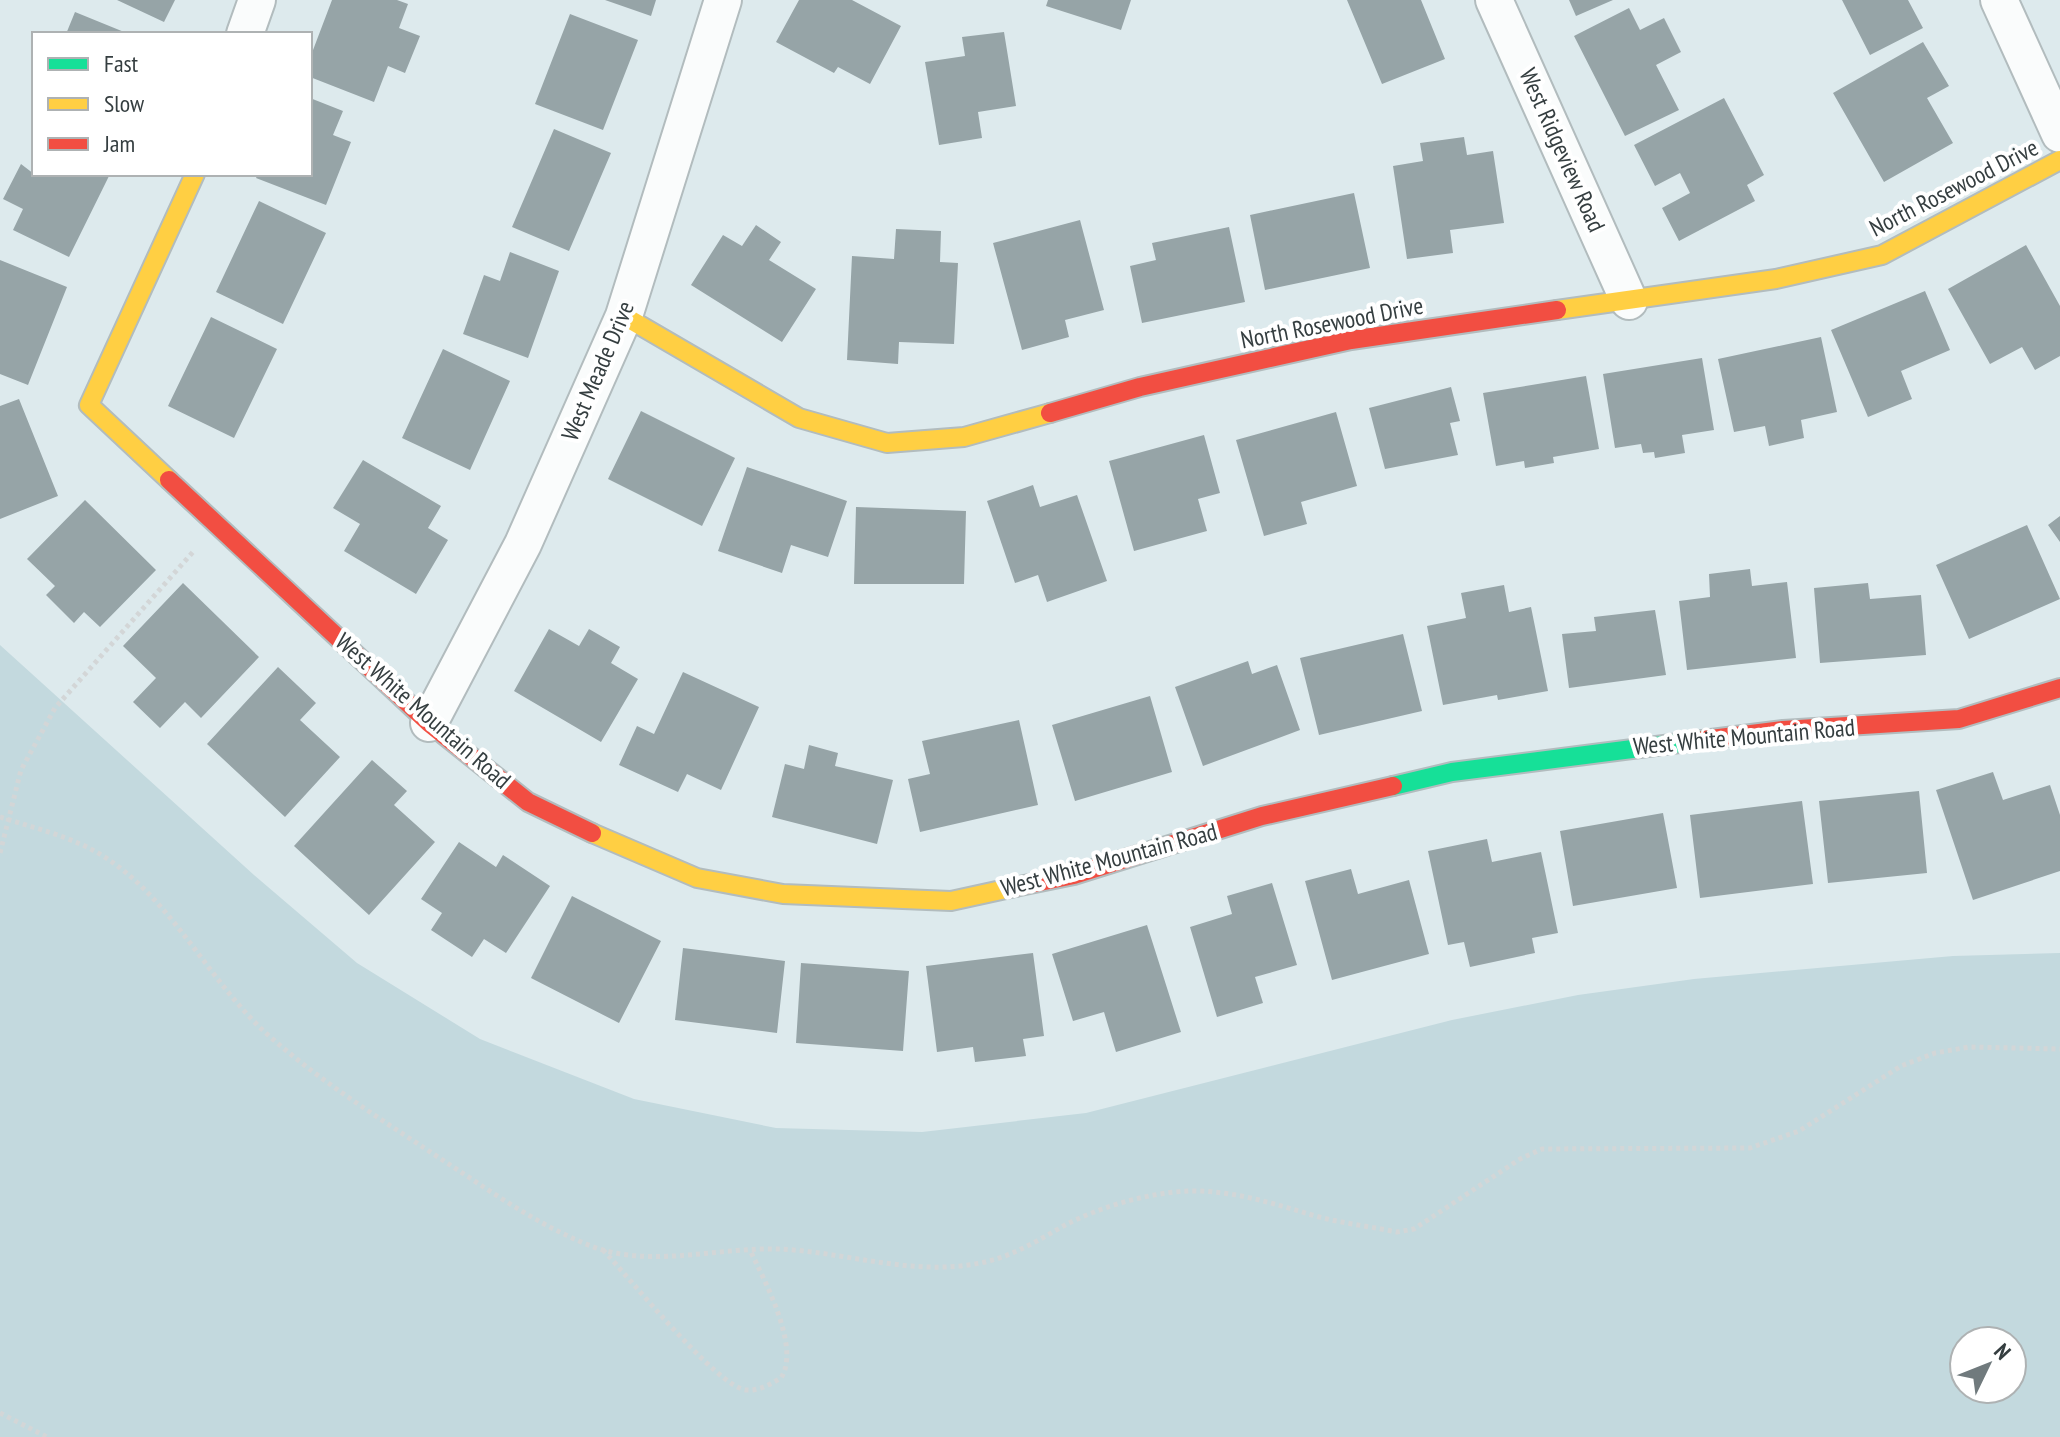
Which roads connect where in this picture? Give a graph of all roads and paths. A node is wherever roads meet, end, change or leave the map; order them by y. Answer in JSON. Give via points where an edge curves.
{"nodes":[{"id":1,"x":257,"y":0,"type":"edge"},
{"id":2,"x":723,"y":0,"type":"edge"},
{"id":3,"x":1494,"y":0,"type":"edge"},
{"id":4,"x":1999,"y":0,"type":"edge"},
{"id":5,"x":246,"y":32,"type":"edge"},
{"id":6,"x":2060,"y":134,"type":"edge"},
{"id":7,"x":2060,"y":160,"type":"edge"},
{"id":8,"x":194,"y":176,"type":"edge"},
{"id":9,"x":1629,"y":301,"type":"junction"},
{"id":10,"x":624,"y":316,"type":"junction"},
{"id":11,"x":217,"y":525,"type":"junction"},
{"id":12,"x":2060,"y":688,"type":"edge"},
{"id":13,"x":429,"y":723,"type":"junction"},
{"id":14,"x":4,"y":818,"type":"edge"},
{"id":15,"x":0,"y":853,"type":"edge"},
{"id":16,"x":2060,"y":1049,"type":"edge"},
{"id":17,"x":603,"y":1249,"type":"junction"},
{"id":18,"x":750,"y":1250,"type":"junction"},
{"id":19,"x":0,"y":1413,"type":"edge"},
{"id":20,"x":47,"y":1437,"type":"edge"}],
"edges":[{"from":1,"to":5,"type":"street"},
{"from":2,"to":10,"type":"street","name":"West Meade Drive"},
{"from":3,"to":9,"type":"street","name":"West Ridgeview Road"},
{"from":4,"to":6,"type":"street"},
{"from":7,"to":9,"type":"street","name":"North Rosewood Drive","via":[[1882,255],[1776,279]]},
{"from":8,"to":11,"type":"street","name":"West White Mountain Road","via":[[89,405]]},
{"from":9,"to":10,"type":"street","name":"North Rosewood Drive","via":[[1351,340],[1140,387],[964,437],[887,443],[799,418]]},
{"from":10,"to":13,"type":"street","name":"West Meade Drive","via":[[523,544]]},
{"from":11,"to":13,"type":"street","name":"West White Mountain Road"},
{"from":11,"to":14,"type":"path","via":[[55,708],[21,770]]},
{"from":12,"to":13,"type":"street","name":"West White Mountain Road","via":[[1959,719],[1783,730],[1452,772],[1262,816],[1074,875],[951,901],[783,894],[697,878],[528,802]]},
{"from":14,"to":15,"type":"path"},
{"from":14,"to":17,"type":"path","via":[[102,856],[158,904],[229,997],[349,1099],[517,1208]]},
{"from":16,"to":18,"type":"path","via":[[1969,1047],[1935,1053],[1901,1066],[1799,1131],[1750,1148],[1542,1149],[1414,1229],[1397,1232],[1243,1196],[1188,1191],[1113,1206],[994,1260],[958,1268],[896,1266],[832,1253]]},
{"from":17,"to":18,"type":"path","via":[[647,1256]]},
{"from":17,"to":18,"type":"path","via":[[694,1350],[727,1380],[748,1390],[781,1378],[789,1355]]},
{"from":19,"to":20,"type":"path"}]}
